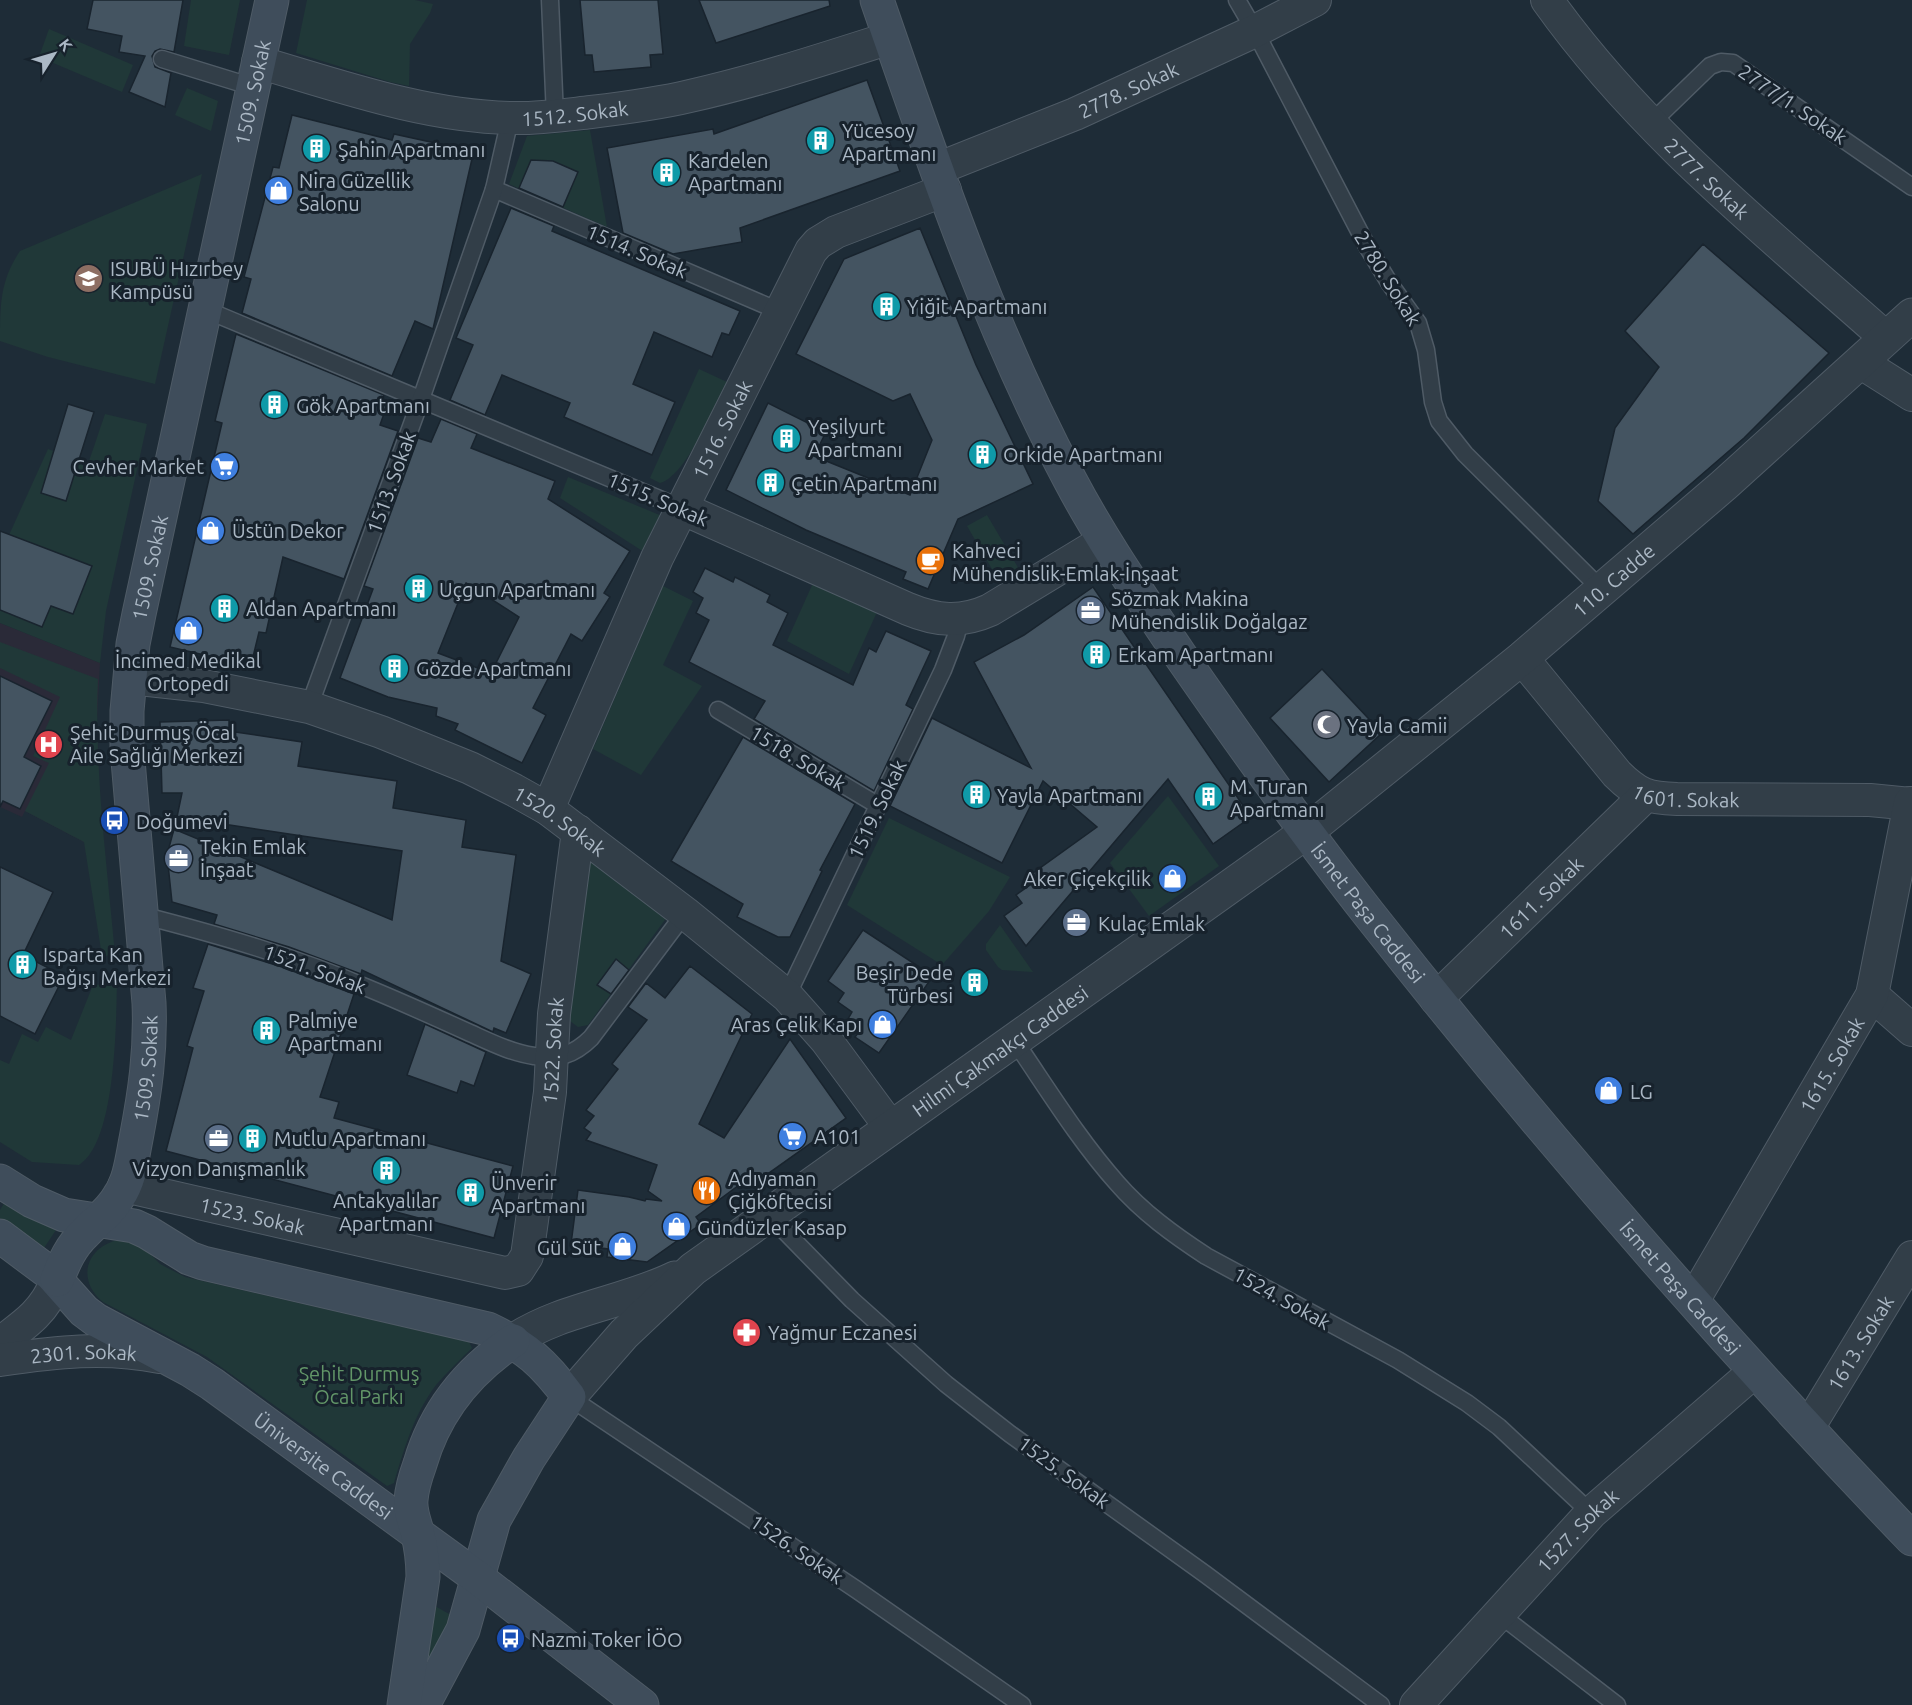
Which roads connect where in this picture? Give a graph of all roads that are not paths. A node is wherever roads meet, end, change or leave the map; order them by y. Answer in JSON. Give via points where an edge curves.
{"nodes":[{"id":1,"x":272,"y":0,"type":"edge"},
{"id":2,"x":550,"y":0,"type":"edge"},
{"id":3,"x":877,"y":0,"type":"edge"},
{"id":4,"x":1237,"y":0,"type":"edge"},
{"id":5,"x":1315,"y":0,"type":"edge"},
{"id":6,"x":1547,"y":0,"type":"edge"},
{"id":7,"x":1255,"y":31,"type":"junction"},
{"id":8,"x":890,"y":38,"type":"junction"},
{"id":9,"x":162,"y":59,"type":"dead end"},
{"id":10,"x":256,"y":74,"type":"junction"},
{"id":11,"x":555,"y":116,"type":"junction"},
{"id":12,"x":510,"y":118,"type":"junction"},
{"id":13,"x":1650,"y":124,"type":"junction"},
{"id":14,"x":941,"y":179,"type":"junction"},
{"id":15,"x":1912,"y":187,"type":"edge"},
{"id":16,"x":494,"y":189,"type":"junction"},
{"id":17,"x":204,"y":309,"type":"junction"},
{"id":18,"x":779,"y":311,"type":"junction"},
{"id":19,"x":1912,"y":315,"type":"edge"},
{"id":20,"x":1886,"y":338,"type":"junction"},
{"id":21,"x":1860,"y":362,"type":"junction"},
{"id":22,"x":1912,"y":395,"type":"edge"},
{"id":23,"x":421,"y":399,"type":"junction"},
{"id":24,"x":681,"y":508,"type":"junction"},
{"id":25,"x":1104,"y":541,"type":"junction"},
{"id":26,"x":1602,"y":590,"type":"junction"},
{"id":27,"x":960,"y":620,"type":"junction"},
{"id":28,"x":1522,"y":658,"type":"junction"},
{"id":29,"x":130,"y":678,"type":"junction"},
{"id":30,"x":309,"y":707,"type":"junction"},
{"id":31,"x":718,"y":710,"type":"dead end"},
{"id":32,"x":1646,"y":796,"type":"junction"},
{"id":33,"x":1911,"y":803,"type":"edge"},
{"id":34,"x":879,"y":806,"type":"junction"},
{"id":35,"x":548,"y":809,"type":"junction"},
{"id":36,"x":578,"y":831,"type":"junction"},
{"id":37,"x":1305,"y":833,"type":"junction"},
{"id":38,"x":685,"y":913,"type":"junction"},
{"id":39,"x":141,"y":915,"type":"junction"},
{"id":40,"x":1872,"y":995,"type":"junction"},
{"id":41,"x":787,"y":996,"type":"junction"},
{"id":42,"x":1436,"y":999,"type":"junction"},
{"id":43,"x":1912,"y":1030,"type":"edge"},
{"id":44,"x":1014,"y":1040,"type":"junction"},
{"id":45,"x":553,"y":1058,"type":"junction"},
{"id":46,"x":891,"y":1128,"type":"junction"},
{"id":47,"x":0,"y":1181,"type":"edge"},
{"id":48,"x":131,"y":1188,"type":"junction"},
{"id":49,"x":769,"y":1215,"type":"junction"},
{"id":50,"x":99,"y":1221,"type":"junction"},
{"id":51,"x":0,"y":1236,"type":"edge"},
{"id":52,"x":161,"y":1240,"type":"junction"},
{"id":53,"x":1912,"y":1257,"type":"edge"},
{"id":54,"x":522,"y":1267,"type":"joint"},
{"id":55,"x":693,"y":1269,"type":"junction"},
{"id":56,"x":57,"y":1280,"type":"junction"},
{"id":57,"x":1693,"y":1301,"type":"junction"},
{"id":58,"x":513,"y":1341,"type":"junction"},
{"id":59,"x":0,"y":1343,"type":"edge"},
{"id":60,"x":167,"y":1358,"type":"junction"},
{"id":61,"x":0,"y":1360,"type":"edge"},
{"id":62,"x":1755,"y":1371,"type":"junction"},
{"id":63,"x":569,"y":1397,"type":"junction"},
{"id":64,"x":1808,"y":1428,"type":"junction"},
{"id":65,"x":1591,"y":1513,"type":"junction"},
{"id":66,"x":418,"y":1534,"type":"junction"},
{"id":67,"x":1912,"y":1539,"type":"edge"},
{"id":68,"x":478,"y":1578,"type":"junction"},
{"id":69,"x":1499,"y":1614,"type":"junction"},
{"id":70,"x":404,"y":1705,"type":"edge"},
{"id":71,"x":423,"y":1705,"type":"edge"},
{"id":72,"x":642,"y":1705,"type":"edge"},
{"id":73,"x":1022,"y":1705,"type":"edge"},
{"id":74,"x":1381,"y":1705,"type":"edge"},
{"id":75,"x":1416,"y":1705,"type":"edge"},
{"id":76,"x":1617,"y":1705,"type":"edge"}],
"edges":[{"from":1,"to":10,"type":"main road","name":"1509. Sokak"},
{"from":2,"to":11,"type":"lane"},
{"from":3,"to":8,"type":"main road","name":"İsmet Paşa Caddesi"},
{"from":4,"to":7,"type":"lane","name":"2780. Sokak"},
{"from":5,"to":7,"type":"street","name":"2778. Sokak"},
{"from":6,"to":13,"type":"street","name":"2777. Sokak","via":[[1585,51]]},
{"from":7,"to":14,"type":"street","name":"2778. Sokak"},
{"from":7,"to":26,"type":"lane","name":"2780. Sokak","via":[[1368,248],[1418,322],[1439,421],[1465,454]]},
{"from":8,"to":11,"type":"street","name":"1512. Sokak","via":[[688,97]]},
{"from":8,"to":14,"type":"main road","name":"İsmet Paşa Caddesi"},
{"from":9,"to":10,"type":"lane"},
{"from":10,"to":12,"type":"street","name":"1512. Sokak","via":[[458,113]]},
{"from":10,"to":17,"type":"main road","name":"1509. Sokak"},
{"from":11,"to":12,"type":"street","name":"1512. Sokak"},
{"from":12,"to":16,"type":"lane","name":"1513. Sokak"},
{"from":13,"to":15,"type":"lane","name":"2777/1. Sokak","via":[[1710,66],[1733,63]]},
{"from":13,"to":20,"type":"street","name":"2777. Sokak"},
{"from":14,"to":18,"type":"street","name":"1516. Sokak","via":[[818,243]]},
{"from":14,"to":25,"type":"main road","name":"İsmet Paşa Caddesi","via":[[1014,364],[1069,479]]},
{"from":16,"to":18,"type":"lane","name":"1514. Sokak"},
{"from":16,"to":23,"type":"lane","name":"1513. Sokak"},
{"from":17,"to":23,"type":"lane","name":"1515. Sokak"},
{"from":17,"to":29,"type":"main road","name":"1509. Sokak","via":[[139,614]]},
{"from":18,"to":24,"type":"street","name":"1516. Sokak"},
{"from":19,"to":20,"type":"street","name":"110. Cadde"},
{"from":20,"to":21,"type":"street","name":"110. Cadde"},
{"from":21,"to":22,"type":"street"},
{"from":21,"to":26,"type":"street","name":"110. Cadde"},
{"from":23,"to":24,"type":"lane","name":"1515. Sokak"},
{"from":23,"to":30,"type":"lane","name":"1513. Sokak"},
{"from":24,"to":27,"type":"street","name":"1515. Sokak","via":[[919,613]]},
{"from":24,"to":35,"type":"street","name":"1516. Sokak"},
{"from":25,"to":27,"type":"street","name":"1515. Sokak","via":[[990,610]]},
{"from":25,"to":37,"type":"main road","name":"İsmet Paşa Caddesi"},
{"from":26,"to":28,"type":"street","name":"110. Cadde"},
{"from":27,"to":34,"type":"lane","name":"1519. Sokak","via":[[943,670]]},
{"from":28,"to":32,"type":"street","name":"1601. Sokak","via":[[1617,774]]},
{"from":28,"to":37,"type":"street","name":"110. Cadde"},
{"from":29,"to":30,"type":"street","name":"1520. Sokak","via":[[204,686]]},
{"from":29,"to":39,"type":"main road","name":"1509. Sokak","via":[[126,749]]},
{"from":30,"to":35,"type":"street","name":"1520. Sokak","via":[[470,768]]},
{"from":31,"to":34,"type":"lane","name":"1518. Sokak"},
{"from":32,"to":33,"type":"street","name":"1601. Sokak"},
{"from":32,"to":42,"type":"street","name":"1611. Sokak"},
{"from":33,"to":40,"type":"street","name":"1615. Sokak"},
{"from":34,"to":41,"type":"lane","name":"1519. Sokak"},
{"from":35,"to":36,"type":"street","name":"1520. Sokak"},
{"from":36,"to":38,"type":"street","name":"1520. Sokak"},
{"from":36,"to":45,"type":"street","name":"1522. Sokak","via":[[554,1014]]},
{"from":37,"to":42,"type":"main road","name":"İsmet Paşa Caddesi"},
{"from":37,"to":44,"type":"street","name":"Hilmi Çakmakçı Caddesi"},
{"from":38,"to":41,"type":"street","name":"1520. Sokak"},
{"from":38,"to":45,"type":"lane","via":[[591,1038],[569,1055]]},
{"from":39,"to":45,"type":"lane","name":"1521. Sokak","via":[[288,957],[498,1046]]},
{"from":39,"to":48,"type":"main road","name":"1509. Sokak","via":[[150,1037],[130,1169]]},
{"from":40,"to":43,"type":"street"},
{"from":40,"to":57,"type":"street","name":"1615. Sokak"},
{"from":41,"to":46,"type":"street","name":"1520. Sokak","via":[[826,1040]]},
{"from":42,"to":57,"type":"main road","name":"İsmet Paşa Caddesi"},
{"from":44,"to":46,"type":"street","name":"Hilmi Çakmakçı Caddesi"},
{"from":44,"to":65,"type":"lane","name":"1524. Sokak","via":[[1089,1148],[1146,1212],[1206,1256],[1398,1360],[1467,1403],[1499,1427]]},
{"from":45,"to":54,"type":"street","name":"1522. Sokak","via":[[527,1257]]},
{"from":46,"to":49,"type":"street","name":"Hilmi Çakmakçı Caddesi"},
{"from":47,"to":50,"type":"main road","via":[[46,1209]]},
{"from":48,"to":50,"type":"main road","name":"1509. Sokak"},
{"from":48,"to":52,"type":"main road"},
{"from":48,"to":54,"type":"street","name":"1523. Sokak","via":[[505,1273]]},
{"from":49,"to":55,"type":"street","name":"Hilmi Çakmakçı Caddesi"},
{"from":49,"to":74,"type":"lane","name":"1525. Sokak","via":[[852,1300],[946,1384]]},
{"from":50,"to":52,"type":"main road","via":[[134,1226]]},
{"from":50,"to":56,"type":"main road","name":"1509. Sokak","via":[[72,1247]]},
{"from":51,"to":56,"type":"main road","name":"Üniversite Caddesi"},
{"from":52,"to":58,"type":"main road","via":[[203,1263],[488,1329]]},
{"from":53,"to":64,"type":"street","name":"1613. Sokak"},
{"from":55,"to":58,"type":"street","name":"Hilmi Çakmakçı Caddesi","via":[[547,1323]]},
{"from":55,"to":63,"type":"street","name":"Hilmi Çakmakçı Caddesi","via":[[624,1334]]},
{"from":56,"to":59,"type":"street","name":"2301. Sokak","via":[[38,1314]]},
{"from":56,"to":60,"type":"main road","name":"Üniversite Caddesi","via":[[96,1320]]},
{"from":57,"to":62,"type":"main road","name":"İsmet Paşa Caddesi"},
{"from":58,"to":63,"type":"main road","via":[[543,1365]]},
{"from":58,"to":66,"type":"main road","name":"Hilmi Çakmakçı Caddesi","via":[[482,1365],[437,1419],[413,1484],[411,1501]]},
{"from":60,"to":61,"type":"street","name":"2301. Sokak","via":[[104,1350]]},
{"from":60,"to":66,"type":"main road","name":"Üniversite Caddesi","via":[[212,1384]]},
{"from":62,"to":64,"type":"main road","name":"İsmet Paşa Caddesi"},
{"from":62,"to":65,"type":"street","name":"1527. Sokak"},
{"from":63,"to":68,"type":"main road","via":[[501,1507]]},
{"from":63,"to":73,"type":"lane","name":"1526. Sokak"},
{"from":64,"to":67,"type":"main road","name":"İsmet Paşa Caddesi"},
{"from":65,"to":69,"type":"street","name":"1527. Sokak"},
{"from":66,"to":68,"type":"main road","name":"Üniversite Caddesi"},
{"from":66,"to":70,"type":"main road","name":"Hilmi Çakmakçı Caddesi","via":[[423,1577]]},
{"from":68,"to":71,"type":"main road","via":[[464,1630]]},
{"from":68,"to":72,"type":"main road","name":"Üniversite Caddesi"},
{"from":69,"to":75,"type":"street","name":"1527. Sokak"},
{"from":69,"to":76,"type":"lane"}]}
